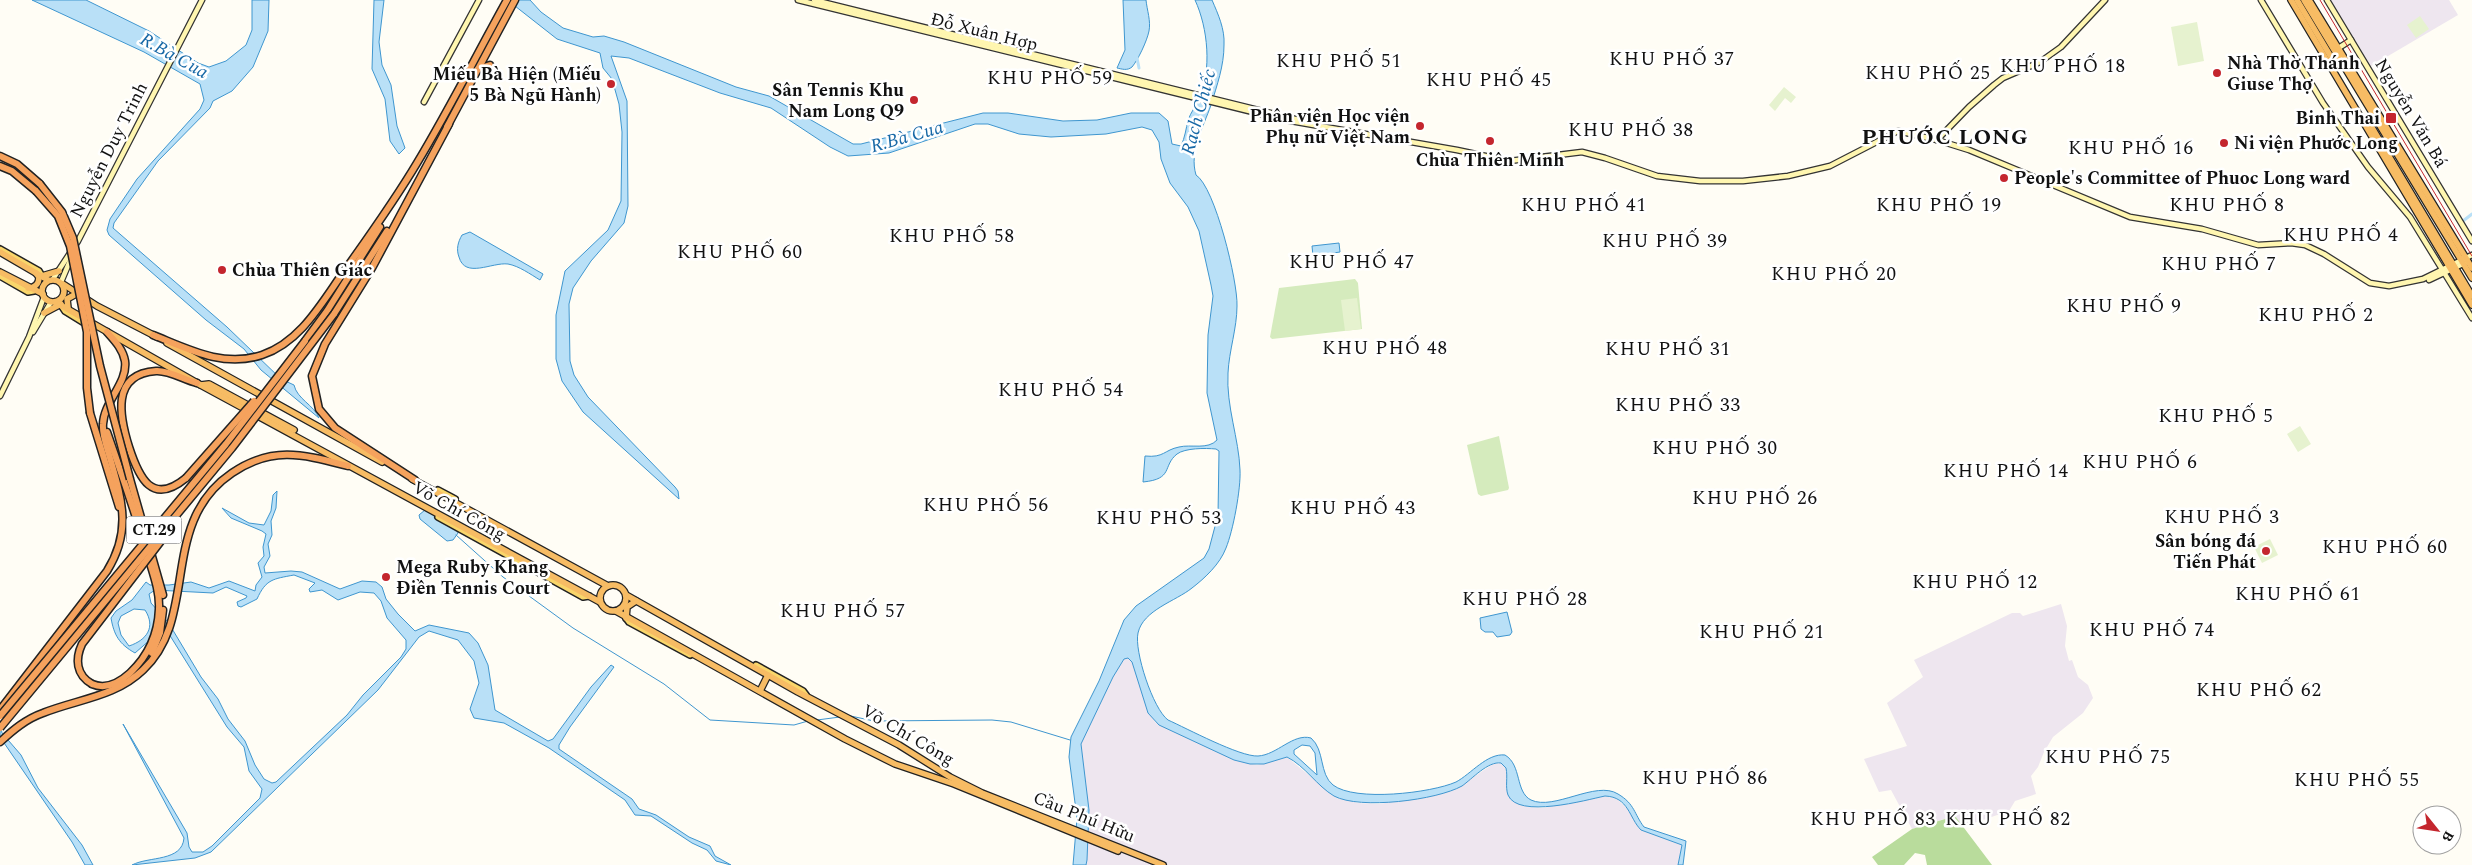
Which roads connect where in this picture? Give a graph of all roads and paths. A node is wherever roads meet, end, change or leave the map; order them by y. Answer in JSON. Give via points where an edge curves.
{"nodes":[{"id":1,"x":202,"y":0,"type":"edge"},
{"id":2,"x":479,"y":0,"type":"edge"},
{"id":3,"x":506,"y":0,"type":"edge"},
{"id":4,"x":515,"y":0,"type":"edge"},
{"id":5,"x":798,"y":0,"type":"edge"},
{"id":6,"x":2105,"y":0,"type":"edge"},
{"id":7,"x":2261,"y":0,"type":"edge"},
{"id":8,"x":2291,"y":0,"type":"edge"},
{"id":9,"x":2297,"y":0,"type":"edge"},
{"id":10,"x":2304,"y":0,"type":"edge"},
{"id":11,"x":2309,"y":0,"type":"edge"},
{"id":12,"x":2327,"y":0,"type":"edge"},
{"id":13,"x":812,"y":1,"type":"edge"},
{"id":14,"x":504,"y":13,"type":"junction"},
{"id":15,"x":2351,"y":40,"type":"junction"},
{"id":16,"x":2336,"y":49,"type":"junction"},
{"id":17,"x":490,"y":65,"type":"dead end"},
{"id":18,"x":478,"y":69,"type":"junction"},
{"id":19,"x":424,"y":102,"type":"dead end"},
{"id":20,"x":1937,"y":140,"type":"junction"},
{"id":21,"x":0,"y":156,"type":"edge"},
{"id":22,"x":0,"y":166,"type":"edge"},
{"id":23,"x":400,"y":192,"type":"junction"},
{"id":24,"x":405,"y":205,"type":"junction"},
{"id":25,"x":78,"y":241,"type":"junction"},
{"id":26,"x":2472,"y":241,"type":"edge"},
{"id":27,"x":0,"y":250,"type":"edge"},
{"id":28,"x":2467,"y":259,"type":"edge"},
{"id":29,"x":2451,"y":264,"type":"junction"},
{"id":30,"x":2472,"y":268,"type":"edge"},
{"id":31,"x":60,"y":271,"type":"junction"},
{"id":32,"x":0,"y":272,"type":"edge"},
{"id":33,"x":2443,"y":273,"type":"junction"},
{"id":34,"x":39,"y":274,"type":"junction"},
{"id":35,"x":0,"y":276,"type":"edge"},
{"id":36,"x":2472,"y":278,"type":"edge"},
{"id":37,"x":51,"y":280,"type":"junction"},
{"id":38,"x":62,"y":283,"type":"junction"},
{"id":39,"x":2462,"y":287,"type":"junction"},
{"id":40,"x":31,"y":290,"type":"junction"},
{"id":41,"x":70,"y":290,"type":"junction"},
{"id":42,"x":76,"y":294,"type":"junction"},
{"id":43,"x":2470,"y":294,"type":"edge"},
{"id":44,"x":44,"y":296,"type":"junction"},
{"id":45,"x":56,"y":303,"type":"junction"},
{"id":46,"x":2472,"y":304,"type":"edge"},
{"id":47,"x":68,"y":309,"type":"junction"},
{"id":48,"x":44,"y":313,"type":"junction"},
{"id":49,"x":116,"y":316,"type":"junction"},
{"id":50,"x":2472,"y":318,"type":"edge"},
{"id":51,"x":2472,"y":323,"type":"edge"},
{"id":52,"x":97,"y":326,"type":"junction"},
{"id":53,"x":107,"y":332,"type":"junction"},
{"id":54,"x":153,"y":335,"type":"junction"},
{"id":55,"x":29,"y":337,"type":"junction"},
{"id":56,"x":305,"y":341,"type":"junction"},
{"id":57,"x":178,"y":350,"type":"junction"},
{"id":58,"x":199,"y":384,"type":"junction"},
{"id":59,"x":218,"y":395,"type":"junction"},
{"id":60,"x":0,"y":396,"type":"edge"},
{"id":61,"x":106,"y":406,"type":"junction"},
{"id":62,"x":348,"y":443,"type":"junction"},
{"id":63,"x":232,"y":448,"type":"junction"},
{"id":64,"x":328,"y":453,"type":"junction"},
{"id":65,"x":348,"y":466,"type":"junction"},
{"id":66,"x":418,"y":482,"type":"junction"},
{"id":67,"x":122,"y":523,"type":"junction"},
{"id":68,"x":598,"y":581,"type":"junction"},
{"id":69,"x":158,"y":583,"type":"junction"},
{"id":70,"x":606,"y":585,"type":"junction"},
{"id":71,"x":160,"y":592,"type":"junction"},
{"id":72,"x":589,"y":596,"type":"junction"},
{"id":73,"x":628,"y":596,"type":"junction"},
{"id":74,"x":598,"y":601,"type":"junction"},
{"id":75,"x":636,"y":601,"type":"junction"},
{"id":76,"x":617,"y":612,"type":"junction"},
{"id":77,"x":626,"y":618,"type":"junction"},
{"id":78,"x":768,"y":675,"type":"junction"},
{"id":79,"x":133,"y":678,"type":"junction"},
{"id":80,"x":760,"y":691,"type":"junction"},
{"id":81,"x":807,"y":696,"type":"junction"},
{"id":82,"x":773,"y":699,"type":"junction"},
{"id":83,"x":0,"y":710,"type":"edge"},
{"id":84,"x":0,"y":716,"type":"edge"},
{"id":85,"x":0,"y":728,"type":"edge"},
{"id":86,"x":0,"y":742,"type":"edge"},
{"id":87,"x":994,"y":800,"type":"junction"},
{"id":88,"x":1152,"y":865,"type":"edge"},
{"id":89,"x":1163,"y":865,"type":"edge"}],
"edges":[{"from":1,"to":25,"type":"main road","name":"Nguyễn Duy Trinh"},
{"from":2,"to":19,"type":"main road"},
{"from":3,"to":14,"type":"highway","number":"CT.29"},
{"from":4,"to":14,"type":"highway","number":"CT.29"},
{"from":5,"to":13,"type":"main road","name":"Đỗ Xuân Hợp"},
{"from":6,"to":20,"type":"main road","via":[[2060,47],[2040,62],[1998,82]]},
{"from":7,"to":33,"type":"main road","via":[[2337,124],[2410,217]]},
{"from":8,"to":29,"type":"highway"},
{"from":9,"to":29,"type":"highway"},
{"from":10,"to":16,"type":"highway"},
{"from":11,"to":16,"type":"highway"},
{"from":12,"to":15,"type":"main road","name":"Nguyễn Văn Bá"},
{"from":13,"to":20,"type":"main road","name":"Đỗ Xuân Hợp","via":[[1306,123],[1510,161],[1582,152],[1656,176],[1704,181],[1743,180],[1799,174],[1830,166],[1895,132]]},
{"from":14,"to":18,"type":"highway","number":"CT.29"},
{"from":14,"to":23,"type":"highway","number":"CT.29"},
{"from":15,"to":16,"type":"main road"},
{"from":15,"to":26,"type":"main road","name":"Nguyễn Văn Bá"},
{"from":16,"to":28,"type":"highway"},
{"from":17,"to":18,"type":"highway"},
{"from":18,"to":24,"type":"highway","number":"CT.29"},
{"from":20,"to":33,"type":"main road","via":[[2033,175],[2130,217],[2202,228],[2258,245],[2291,242],[2306,245],[2367,282],[2389,286],[2429,280]]},
{"from":21,"to":69,"type":"highway","bridge":true,"via":[[16,164],[40,184],[62,212],[73,238],[100,366]]},
{"from":22,"to":67,"type":"highway","bridge":true,"via":[[12,171],[36,191],[58,216],[70,246],[87,332],[90,413]]},
{"from":23,"to":54,"type":"highway","via":[[300,331],[279,347],[261,356],[224,360]]},
{"from":23,"to":56,"type":"highway","number":"CT.29"},
{"from":24,"to":63,"type":"highway","number":"CT.29","bridge":true,"via":[[334,314]]},
{"from":24,"to":66,"type":"highway","via":[[359,290],[325,344],[312,376],[320,409],[335,428]]},
{"from":25,"to":31,"type":"main road","name":"Nguyễn Duy Trinh"},
{"from":25,"to":38,"type":"main road","name":"Nguyễn Duy Trinh"},
{"from":27,"to":34,"type":"highway"},
{"from":28,"to":29,"type":"main road"},
{"from":28,"to":30,"type":"highway"},
{"from":28,"to":36,"type":"highway"},
{"from":29,"to":33,"type":"main road"},
{"from":29,"to":39,"type":"highway"},
{"from":29,"to":43,"type":"highway"},
{"from":31,"to":34,"type":"highway"},
{"from":31,"to":37,"type":"main road","name":"Nguyễn Duy Trinh"},
{"from":32,"to":40,"type":"highway"},
{"from":33,"to":50,"type":"main road"},
{"from":33,"to":51,"type":"main road"},
{"from":34,"to":37,"type":"highway"},
{"from":34,"to":40,"type":"highway","via":[[37,285]]},
{"from":35,"to":40,"type":"main road","via":[[28,292]]},
{"from":37,"to":38,"type":"highway"},
{"from":37,"to":44,"type":"highway","via":[[43,286]]},
{"from":38,"to":41,"type":"highway","name":"Võ Chí Công"},
{"from":38,"to":45,"type":"highway","via":[[64,293]]},
{"from":39,"to":43,"type":"highway"},
{"from":39,"to":46,"type":"highway"},
{"from":40,"to":44,"type":"highway"},
{"from":41,"to":42,"type":"highway","name":"Võ Chí Công"},
{"from":41,"to":45,"type":"highway"},
{"from":41,"to":49,"type":"main road","name":"Võ Chí Công","via":[[76,290]]},
{"from":42,"to":47,"type":"highway","via":[[67,299]]},
{"from":42,"to":49,"type":"highway","name":"Võ Chí Công"},
{"from":44,"to":45,"type":"highway"},
{"from":44,"to":55,"type":"main road"},
{"from":45,"to":47,"type":"highway","name":"Võ Chí Công"},
{"from":45,"to":48,"type":"highway"},
{"from":45,"to":48,"type":"main road"},
{"from":45,"to":52,"type":"main road","name":"Võ Chí Công","via":[[89,326]]},
{"from":47,"to":52,"type":"highway","name":"Võ Chí Công"},
{"from":48,"to":55,"type":"main road"},
{"from":49,"to":54,"type":"highway","name":"Võ Chí Công"},
{"from":52,"to":53,"type":"highway","name":"Võ Chí Công"},
{"from":53,"to":58,"type":"highway","name":"Võ Chí Công"},
{"from":53,"to":61,"type":"highway","via":[[123,353],[125,366],[122,379]]},
{"from":54,"to":57,"type":"highway","name":"Võ Chí Công"},
{"from":55,"to":60,"type":"main road"},
{"from":56,"to":58,"type":"highway","bridge":true,"via":[[186,478],[174,486],[150,487],[135,467],[125,432],[120,406],[124,392],[129,384],[149,372],[165,372]]},
{"from":56,"to":84,"type":"highway","number":"CT.29","bridge":true,"via":[[226,444]]},
{"from":57,"to":62,"type":"highway","name":"Võ Chí Công"},
{"from":57,"to":62,"type":"main road","name":"Võ Chí Công"},
{"from":58,"to":59,"type":"highway","name":"Võ Chí Công"},
{"from":58,"to":64,"type":"highway","name":"Võ Chí Công","via":[[209,384],[245,403],[320,445]]},
{"from":59,"to":64,"type":"highway","name":"Võ Chí Công"},
{"from":59,"to":65,"type":"main road","name":"Võ Chí Công"},
{"from":61,"to":67,"type":"highway","via":[[103,427],[121,498]]},
{"from":61,"to":69,"type":"highway","via":[[106,430]]},
{"from":62,"to":66,"type":"highway","name":"Võ Chí Công"},
{"from":63,"to":71,"type":"highway","bridge":true,"via":[[82,644],[78,668],[84,678],[101,687],[116,683],[132,671],[146,655],[158,625]]},
{"from":63,"to":85,"type":"highway","number":"CT.29","bridge":true},
{"from":64,"to":65,"type":"highway","name":"Võ Chí Công"},
{"from":65,"to":72,"type":"highway","name":"Võ Chí Công"},
{"from":65,"to":79,"type":"highway","via":[[307,455],[282,454],[254,461],[229,475],[210,493],[196,513],[187,537],[170,623],[160,648],[149,664]]},
{"from":66,"to":68,"type":"highway","name":"Võ Chí Công"},
{"from":67,"to":83,"type":"highway","via":[[112,562]]},
{"from":68,"to":70,"type":"highway","name":"Võ Chí Công"},
{"from":68,"to":72,"type":"highway","via":[[598,591]]},
{"from":69,"to":71,"type":"highway"},
{"from":70,"to":73,"type":"highway","via":[[619,586]]},
{"from":70,"to":74,"type":"highway","via":[[599,592]]},
{"from":71,"to":79,"type":"highway","via":[[163,621],[156,646]]},
{"from":72,"to":74,"type":"highway","name":"Võ Chí Công"},
{"from":73,"to":75,"type":"highway","name":"Võ Chí Công"},
{"from":73,"to":76,"type":"highway"},
{"from":74,"to":76,"type":"highway","via":[[606,610]]},
{"from":75,"to":77,"type":"highway","via":[[627,607]]},
{"from":75,"to":78,"type":"highway","name":"Võ Chí Công"},
{"from":75,"to":81,"type":"main road","name":"Võ Chí Công","via":[[782,679]]},
{"from":76,"to":77,"type":"highway","name":"Võ Chí Công"},
{"from":77,"to":80,"type":"highway","name":"Võ Chí Công"},
{"from":77,"to":82,"type":"main road","name":"Võ Chí Công"},
{"from":78,"to":80,"type":"highway"},
{"from":78,"to":81,"type":"highway","name":"Võ Chí Công"},
{"from":79,"to":86,"type":"highway","via":[[96,698],[42,713],[20,724]]},
{"from":80,"to":82,"type":"highway","name":"Võ Chí Công"},
{"from":81,"to":87,"type":"highway","name":"Võ Chí Công"},
{"from":82,"to":87,"type":"highway","name":"Võ Chí Công","via":[[895,764]]},
{"from":87,"to":88,"type":"highway","name":"Cầu Phú Hữu"},
{"from":87,"to":89,"type":"highway","name":"Cầu Phú Hữu"}]}
